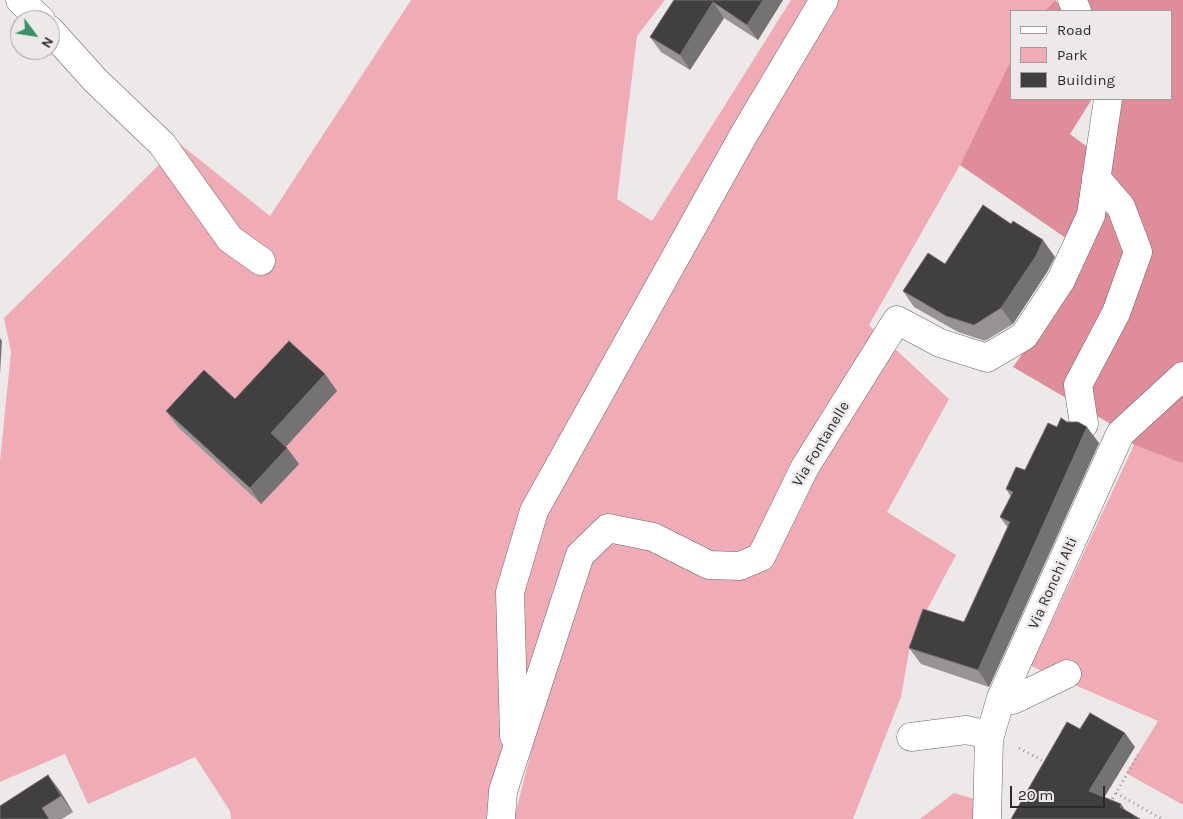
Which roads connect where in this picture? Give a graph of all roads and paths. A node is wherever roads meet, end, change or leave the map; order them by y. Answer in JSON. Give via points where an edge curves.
{"nodes":[{"id":1,"x":20,"y":0,"type":"edge"},
{"id":2,"x":824,"y":0,"type":"edge"},
{"id":3,"x":30,"y":10,"type":"edge"},
{"id":4,"x":60,"y":41,"type":"edge"},
{"id":5,"x":1108,"y":100,"type":"edge"},
{"id":6,"x":1096,"y":178,"type":"junction"},
{"id":7,"x":262,"y":261,"type":"dead end"},
{"id":8,"x":1183,"y":376,"type":"edge"},
{"id":9,"x":1084,"y":424,"type":"edge"},
{"id":10,"x":1067,"y":674,"type":"dead end"},
{"id":11,"x":1001,"y":698,"type":"junction"},
{"id":12,"x":990,"y":736,"type":"junction"},
{"id":13,"x":911,"y":737,"type":"dead end"},
{"id":14,"x":1017,"y":746,"type":"dead end"},
{"id":15,"x":1140,"y":752,"type":"dead end"},
{"id":16,"x":515,"y":757,"type":"junction"},
{"id":17,"x":1051,"y":766,"type":"edge"},
{"id":18,"x":1116,"y":793,"type":"junction"},
{"id":19,"x":1108,"y":806,"type":"edge"},
{"id":20,"x":501,"y":819,"type":"edge"},
{"id":21,"x":987,"y":819,"type":"edge"},
{"id":22,"x":1162,"y":819,"type":"edge"}],
"edges":[{"from":1,"to":3,"type":"street"},
{"from":2,"to":16,"type":"street","name":"Via Fontanelle","via":[[742,136],[534,511],[510,592]]},
{"from":4,"to":7,"type":"street","via":[[95,80],[162,144],[230,238]]},
{"from":5,"to":6,"type":"street","name":"Via Fontanelle"},
{"from":6,"to":9,"type":"street","via":[[1121,207],[1138,252],[1116,313],[1078,385]]},
{"from":6,"to":16,"type":"street","name":"Via Fontanelle","via":[[1091,215],[1061,280],[1024,336],[987,358],[940,344],[897,320],[805,467],[761,557],[740,566],[709,565],[653,537],[608,528],[580,555]]},
{"from":8,"to":11,"type":"street","name":"Via Ronchi Alti","via":[[1120,434]]},
{"from":10,"to":11,"type":"street","via":[[1013,700]]},
{"from":11,"to":12,"type":"street","name":"Via Ronchi Alti"},
{"from":12,"to":13,"type":"street","via":[[966,730]]},
{"from":12,"to":21,"type":"street","name":"Via Ronchi Alti"},
{"from":14,"to":17,"type":"path"},
{"from":15,"to":18,"type":"path"},
{"from":16,"to":20,"type":"street","name":"Via Fontanelle","via":[[503,791]]},
{"from":18,"to":19,"type":"path"},
{"from":18,"to":22,"type":"path"}]}
